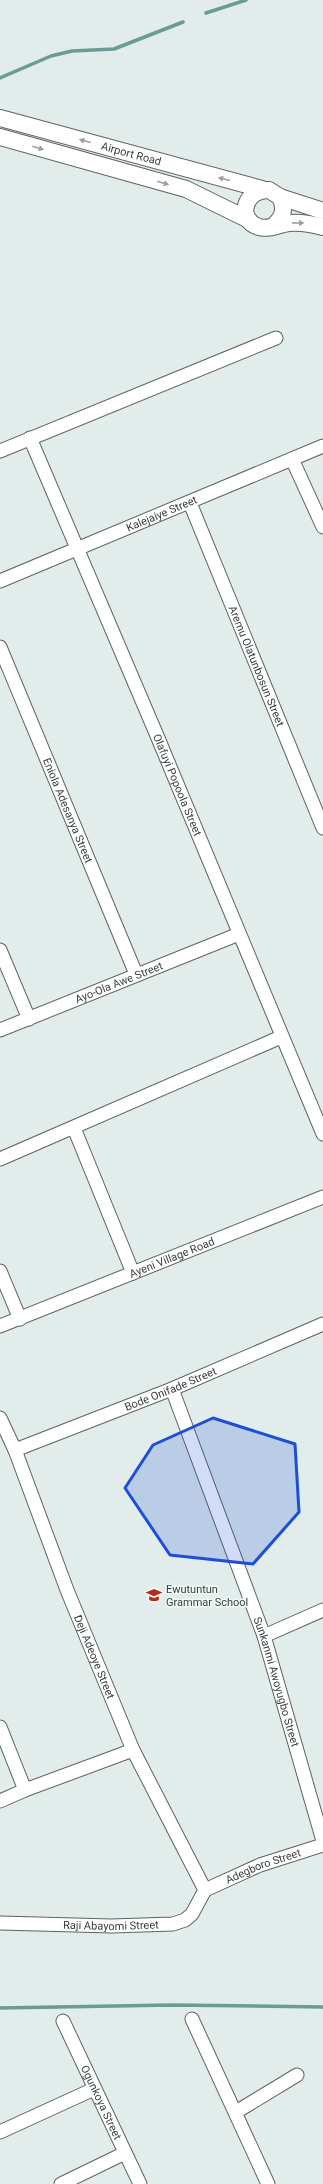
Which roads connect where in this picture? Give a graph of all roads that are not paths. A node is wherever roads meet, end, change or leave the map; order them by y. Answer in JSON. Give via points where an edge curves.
{"nodes":[{"id":1,"x":0,"y":118,"type":"edge"},
{"id":2,"x":0,"y":137,"type":"edge"},
{"id":3,"x":262,"y":189,"type":"junction"},
{"id":4,"x":280,"y":197,"type":"junction"},
{"id":5,"x":323,"y":211,"type":"edge"},
{"id":6,"x":249,"y":220,"type":"junction"},
{"id":7,"x":273,"y":226,"type":"junction"},
{"id":8,"x":323,"y":227,"type":"edge"},
{"id":9,"x":276,"y":338,"type":"dead end"},
{"id":10,"x":30,"y":438,"type":"junction"},
{"id":11,"x":323,"y":446,"type":"edge"},
{"id":12,"x":0,"y":451,"type":"edge"},
{"id":13,"x":292,"y":459,"type":"junction"},
{"id":14,"x":190,"y":503,"type":"junction"},
{"id":15,"x":323,"y":527,"type":"edge"},
{"id":16,"x":78,"y":548,"type":"junction"},
{"id":17,"x":0,"y":582,"type":"edge"},
{"id":18,"x":0,"y":647,"type":"edge"},
{"id":19,"x":323,"y":828,"type":"edge"},
{"id":20,"x":238,"y":934,"type":"junction"},
{"id":21,"x":0,"y":950,"type":"edge"},
{"id":22,"x":136,"y":974,"type":"junction"},
{"id":23,"x":28,"y":1019,"type":"junction"},
{"id":24,"x":0,"y":1030,"type":"edge"},
{"id":25,"x":281,"y":1037,"type":"junction"},
{"id":26,"x":74,"y":1128,"type":"junction"},
{"id":27,"x":323,"y":1134,"type":"edge"},
{"id":28,"x":0,"y":1159,"type":"edge"},
{"id":29,"x":323,"y":1197,"type":"edge"},
{"id":30,"x":0,"y":1271,"type":"edge"},
{"id":31,"x":133,"y":1273,"type":"junction"},
{"id":32,"x":20,"y":1318,"type":"junction"},
{"id":33,"x":323,"y":1324,"type":"edge"},
{"id":34,"x":0,"y":1326,"type":"edge"},
{"id":35,"x":172,"y":1389,"type":"junction"},
{"id":36,"x":0,"y":1418,"type":"edge"},
{"id":37,"x":15,"y":1450,"type":"junction"},
{"id":38,"x":323,"y":1610,"type":"edge"},
{"id":39,"x":264,"y":1636,"type":"junction"},
{"id":40,"x":0,"y":1727,"type":"edge"},
{"id":41,"x":133,"y":1750,"type":"junction"},
{"id":42,"x":25,"y":1790,"type":"junction"},
{"id":43,"x":0,"y":1801,"type":"edge"},
{"id":44,"x":323,"y":1841,"type":"edge"},
{"id":45,"x":323,"y":1845,"type":"edge"},
{"id":46,"x":205,"y":1890,"type":"junction"},
{"id":47,"x":0,"y":1923,"type":"edge"},
{"id":48,"x":192,"y":2019,"type":"dead end"},
{"id":49,"x":63,"y":2021,"type":"dead end"},
{"id":50,"x":297,"y":2075,"type":"dead end"},
{"id":51,"x":94,"y":2090,"type":"junction"},
{"id":52,"x":236,"y":2112,"type":"junction"},
{"id":53,"x":0,"y":2132,"type":"edge"},
{"id":54,"x":125,"y":2153,"type":"junction"},
{"id":55,"x":61,"y":2184,"type":"edge"},
{"id":56,"x":140,"y":2184,"type":"edge"},
{"id":57,"x":268,"y":2184,"type":"edge"}],
"edges":[{"from":3,"to":1,"type":"main road","name":"Airport Road","one_way":true},
{"from":2,"to":6,"type":"main road","name":"Airport Road","one_way":true,"via":[[186,189]]},
{"from":3,"to":4,"type":"main road","via":[[275,192]]},
{"from":3,"to":6,"type":"main road","via":[[255,191],[247,201],[245,207]]},
{"from":4,"to":5,"type":"main road"},
{"from":4,"to":7,"type":"main road","via":[[284,210]]},
{"from":6,"to":7,"type":"main road","via":[[260,227]]},
{"from":7,"to":8,"type":"main road","one_way":true,"via":[[298,223]]},
{"from":9,"to":10,"type":"street"},
{"from":10,"to":12,"type":"street"},
{"from":10,"to":16,"type":"street","name":"Olafuyi Popoola Street"},
{"from":11,"to":13,"type":"street","name":"Kalejaiye Street"},
{"from":13,"to":14,"type":"street","name":"Kalejaiye Street"},
{"from":13,"to":15,"type":"street"},
{"from":14,"to":16,"type":"street","name":"Kalejaiye Street"},
{"from":14,"to":19,"type":"street","name":"Aremu Olatunbosun Street"},
{"from":16,"to":17,"type":"street","name":"Kalejaiye Street"},
{"from":16,"to":20,"type":"street","name":"Olafuyi Popoola Street"},
{"from":18,"to":22,"type":"street","name":"Eniola Adesanya Street"},
{"from":20,"to":22,"type":"street","name":"Ayo-Ola Awe Street"},
{"from":20,"to":25,"type":"street","name":"Olafuyi Popoola Street"},
{"from":21,"to":23,"type":"street"},
{"from":22,"to":23,"type":"street","name":"Ayo-Ola Awe Street"},
{"from":23,"to":24,"type":"street","name":"Ayo-Ola Awe Street"},
{"from":25,"to":26,"type":"street"},
{"from":25,"to":27,"type":"street","name":"Olafuyi Popoola Street"},
{"from":26,"to":28,"type":"street"},
{"from":26,"to":31,"type":"street"},
{"from":29,"to":31,"type":"street","name":"Ayeni Village Road"},
{"from":30,"to":32,"type":"street"},
{"from":31,"to":32,"type":"street","name":"Ayeni Village Road"},
{"from":32,"to":34,"type":"street","name":"Ayeni Village Road"},
{"from":33,"to":35,"type":"street","name":"Bode Onifade Street"},
{"from":35,"to":37,"type":"street","name":"Bode Onifade Street"},
{"from":35,"to":39,"type":"street","name":"Sunkanmi Awoyugbo Street"},
{"from":36,"to":37,"type":"street","name":"Deji Adeoye Street"},
{"from":37,"to":41,"type":"street","name":"Deji Adeoye Street","via":[[67,1590]]},
{"from":38,"to":39,"type":"street"},
{"from":39,"to":44,"type":"street","name":"Sunkanmi Awoyugbo Street"},
{"from":40,"to":42,"type":"street"},
{"from":41,"to":42,"type":"street"},
{"from":41,"to":46,"type":"street","name":"Deji Adeoye Street"},
{"from":42,"to":43,"type":"street"},
{"from":45,"to":46,"type":"street","name":"Adegboro Street","via":[[260,1865]]},
{"from":46,"to":47,"type":"street","name":"Raji Abayomi Street","via":[[192,1914],[185,1920],[173,1924],[112,1926]]},
{"from":48,"to":52,"type":"street"},
{"from":49,"to":51,"type":"street","name":"Ogunkoya Street"},
{"from":50,"to":52,"type":"street"},
{"from":51,"to":53,"type":"street"},
{"from":51,"to":54,"type":"street","name":"Ogunkoya Street"},
{"from":52,"to":57,"type":"street"},
{"from":54,"to":55,"type":"street"},
{"from":54,"to":56,"type":"street","name":"Ogunkoya Street"}]}
